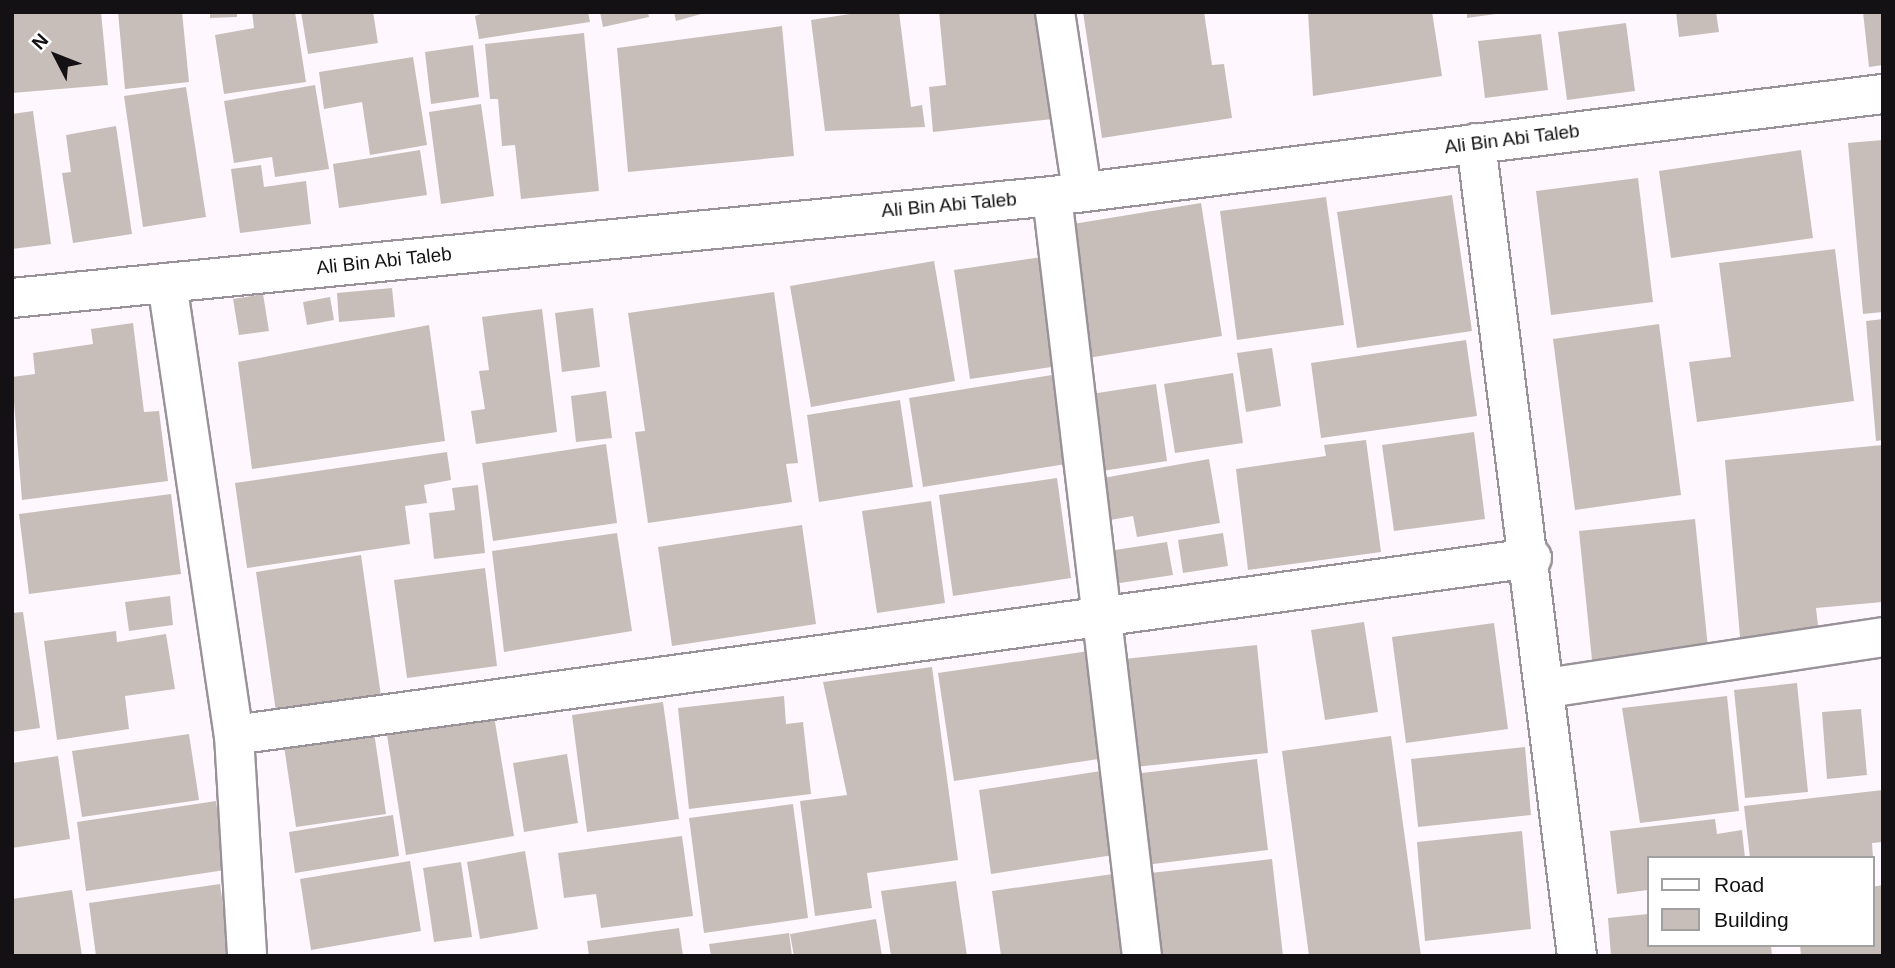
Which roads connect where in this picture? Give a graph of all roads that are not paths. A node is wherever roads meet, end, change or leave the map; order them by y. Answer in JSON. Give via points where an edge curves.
{"nodes":[{"id":1,"x":1055,"y":12,"type":"edge"},
{"id":2,"x":1883,"y":94,"type":"edge"},
{"id":3,"x":1476,"y":143,"type":"junction"},
{"id":4,"x":1067,"y":193,"type":"junction"},
{"id":5,"x":167,"y":283,"type":"junction"},
{"id":6,"x":12,"y":298,"type":"edge"},
{"id":7,"x":1532,"y":558,"type":"junction"},
{"id":8,"x":1104,"y":615,"type":"junction"},
{"id":9,"x":1883,"y":637,"type":"edge"},
{"id":10,"x":1547,"y":688,"type":"junction"},
{"id":11,"x":234,"y":735,"type":"junction"},
{"id":12,"x":247,"y":956,"type":"edge"},
{"id":13,"x":1142,"y":956,"type":"edge"},
{"id":14,"x":1577,"y":956,"type":"edge"}],
"edges":[{"from":1,"to":4,"type":"street"},
{"from":2,"to":3,"type":"street","name":"Ali Bin Abi Taleb"},
{"from":3,"to":4,"type":"street","name":"Ali Bin Abi Taleb"},
{"from":3,"to":7,"type":"street"},
{"from":4,"to":5,"type":"street","name":"Ali Bin Abi Taleb"},
{"from":4,"to":8,"type":"street"},
{"from":5,"to":6,"type":"street","name":"Ali Bin Abi Taleb"},
{"from":5,"to":11,"type":"street"},
{"from":7,"to":8,"type":"street"},
{"from":7,"to":10,"type":"street"},
{"from":8,"to":11,"type":"street"},
{"from":8,"to":13,"type":"street"},
{"from":9,"to":10,"type":"street"},
{"from":10,"to":14,"type":"street"},
{"from":11,"to":12,"type":"street"}]}
